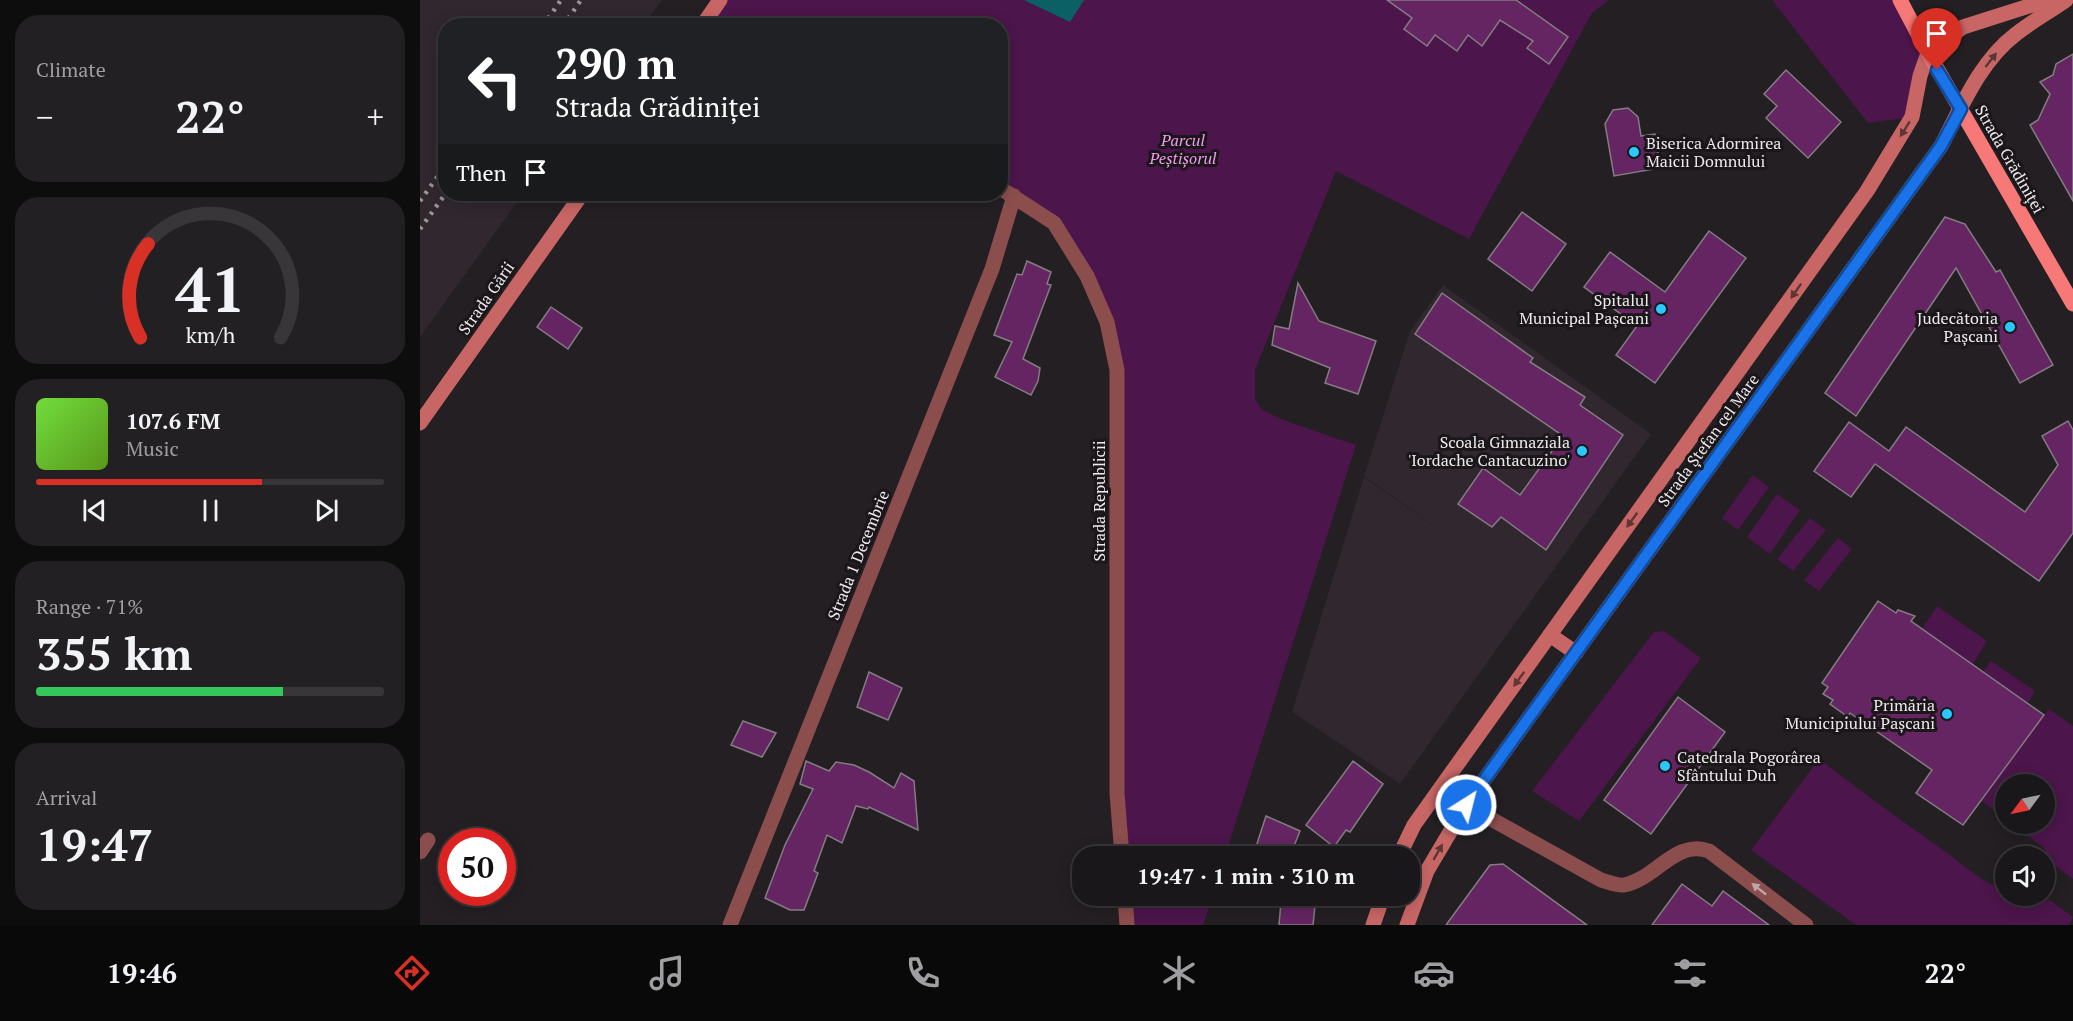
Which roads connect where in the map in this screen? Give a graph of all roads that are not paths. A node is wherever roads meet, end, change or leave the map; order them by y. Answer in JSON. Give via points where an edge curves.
{"nodes":[{"id":1,"x":720,"y":0,"type":"edge"},
{"id":2,"x":1900,"y":0,"type":"edge"},
{"id":3,"x":2048,"y":0,"type":"edge"},
{"id":4,"x":2066,"y":0,"type":"edge"},
{"id":5,"x":708,"y":18,"type":"edge"},
{"id":6,"x":1928,"y":53,"type":"junction"},
{"id":7,"x":1961,"y":109,"type":"junction"},
{"id":8,"x":1008,"y":193,"type":"edge"},
{"id":9,"x":1014,"y":196,"type":"junction"},
{"id":10,"x":577,"y":201,"type":"edge"},
{"id":11,"x":2073,"y":304,"type":"edge"},
{"id":12,"x":420,"y":423,"type":"edge"},
{"id":13,"x":1550,"y":635,"type":"junction"},
{"id":14,"x":1576,"y":653,"type":"junction"},
{"id":15,"x":1466,"y":805,"type":"junction"},
{"id":16,"x":1121,"y":846,"type":"edge"},
{"id":17,"x":1404,"y":846,"type":"edge"},
{"id":18,"x":1126,"y":906,"type":"edge"},
{"id":19,"x":1380,"y":906,"type":"edge"},
{"id":20,"x":729,"y":925,"type":"edge"},
{"id":21,"x":1128,"y":925,"type":"edge"},
{"id":22,"x":1373,"y":925,"type":"edge"},
{"id":23,"x":1407,"y":925,"type":"edge"},
{"id":24,"x":1806,"y":925,"type":"edge"}],
"edges":[{"from":1,"to":5,"type":"main road"},
{"from":2,"to":6,"type":"main road","name":"Strada Grădiniței"},
{"from":3,"to":6,"type":"main road","via":[[1963,27]]},
{"from":7,"to":4,"type":"main road","name":"Strada Ștefan cel Mare","one_way":true,"via":[[1999,50],[2015,34]]},
{"from":6,"to":7,"type":"main road","name":"Strada Grădiniței"},
{"from":6,"to":13,"type":"main road","name":"Strada Ștefan cel Mare","one_way":true,"via":[[1912,117],[1867,191]]},
{"from":7,"to":11,"type":"main road","name":"Strada Grădiniței"},
{"from":7,"to":14,"type":"main road","name":"Strada Ștefan cel Mare","via":[[1941,146]]},
{"from":8,"to":9,"type":"street","name":"Strada Republicii"},
{"from":9,"to":16,"type":"street","name":"Strada Republicii","via":[[1054,223],[1087,276],[1107,322],[1117,370],[1117,793]]},
{"from":9,"to":20,"type":"street","name":"Strada 1 Decembrie","via":[[992,269]]},
{"from":10,"to":12,"type":"main road","name":"Strada Gării"},
{"from":13,"to":14,"type":"main road"},
{"from":13,"to":17,"type":"main road","name":"Strada Ștefan cel Mare","one_way":true,"via":[[1414,825]]},
{"from":14,"to":15,"type":"main road","name":"Strada Ștefan cel Mare"},
{"from":23,"to":15,"type":"main road","name":"Strada Ștefan cel Mare","one_way":true,"via":[[1427,871]]},
{"from":24,"to":15,"type":"street","one_way":true,"via":[[1699,847],[1681,851],[1643,878],[1622,885],[1601,880]]},
{"from":18,"to":21,"type":"street"},
{"from":19,"to":22,"type":"main road"}]}
